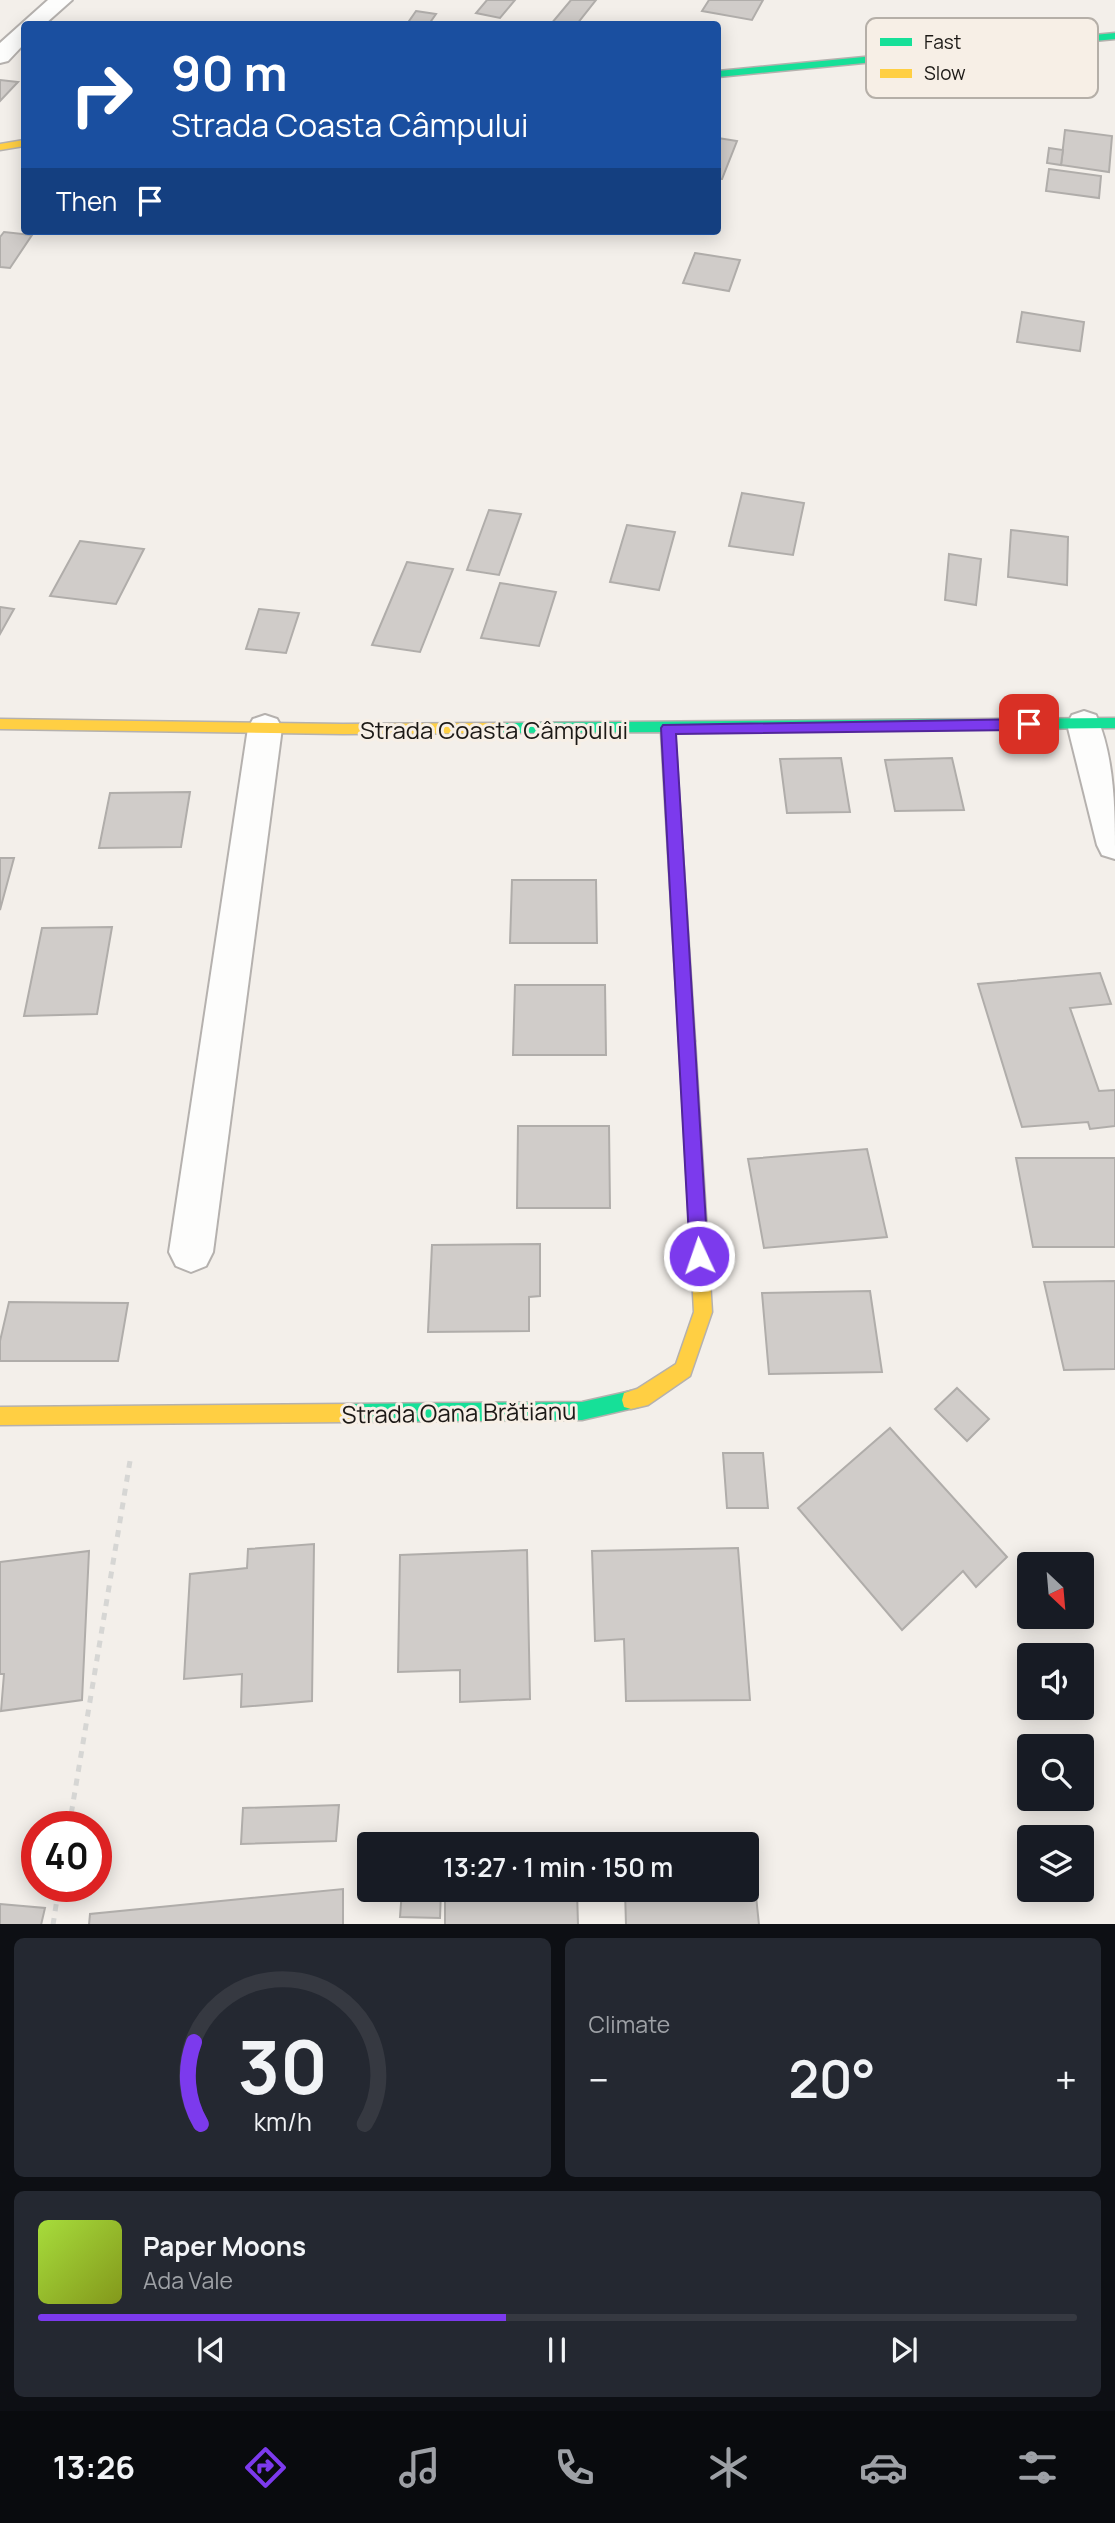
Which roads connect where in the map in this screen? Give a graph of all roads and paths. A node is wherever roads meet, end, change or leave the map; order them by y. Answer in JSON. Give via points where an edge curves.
{"nodes":[{"id":1,"x":61,"y":0,"type":"edge"},
{"id":2,"x":36,"y":21,"type":"edge"},
{"id":3,"x":21,"y":35,"type":"edge"},
{"id":4,"x":0,"y":56,"type":"edge"},
{"id":5,"x":866,"y":60,"type":"edge"},
{"id":6,"x":721,"y":74,"type":"edge"},
{"id":7,"x":21,"y":143,"type":"edge"},
{"id":8,"x":0,"y":146,"type":"edge"},
{"id":9,"x":1100,"y":723,"type":"edge"},
{"id":10,"x":0,"y":724,"type":"edge"},
{"id":11,"x":265,"y":728,"type":"junction"},
{"id":12,"x":668,"y":728,"type":"junction"},
{"id":13,"x":1115,"y":845,"type":"edge"},
{"id":14,"x":191,"y":1252,"type":"dead end"},
{"id":15,"x":138,"y":1415,"type":"junction"},
{"id":16,"x":0,"y":1416,"type":"edge"},
{"id":17,"x":72,"y":1811,"type":"edge"},
{"id":18,"x":56,"y":1902,"type":"edge"},
{"id":19,"x":53,"y":1924,"type":"edge"}],
"edges":[{"from":1,"to":2,"type":"street"},
{"from":3,"to":4,"type":"street"},
{"from":5,"to":6,"type":"street"},
{"from":7,"to":8,"type":"street"},
{"from":9,"to":12,"type":"street","name":"Strada Coasta Câmpului"},
{"from":9,"to":13,"type":"street"},
{"from":10,"to":11,"type":"street","name":"Strada Coasta Câmpului"},
{"from":11,"to":12,"type":"street","name":"Strada Coasta Câmpului"},
{"from":11,"to":14,"type":"street"},
{"from":12,"to":15,"type":"street","name":"Strada Oana Brătianu","via":[[703,1312],[683,1370],[641,1398],[582,1411]]},
{"from":15,"to":16,"type":"street","name":"Strada Oana Brătianu"},
{"from":15,"to":17,"type":"path"},
{"from":18,"to":19,"type":"path"}]}
